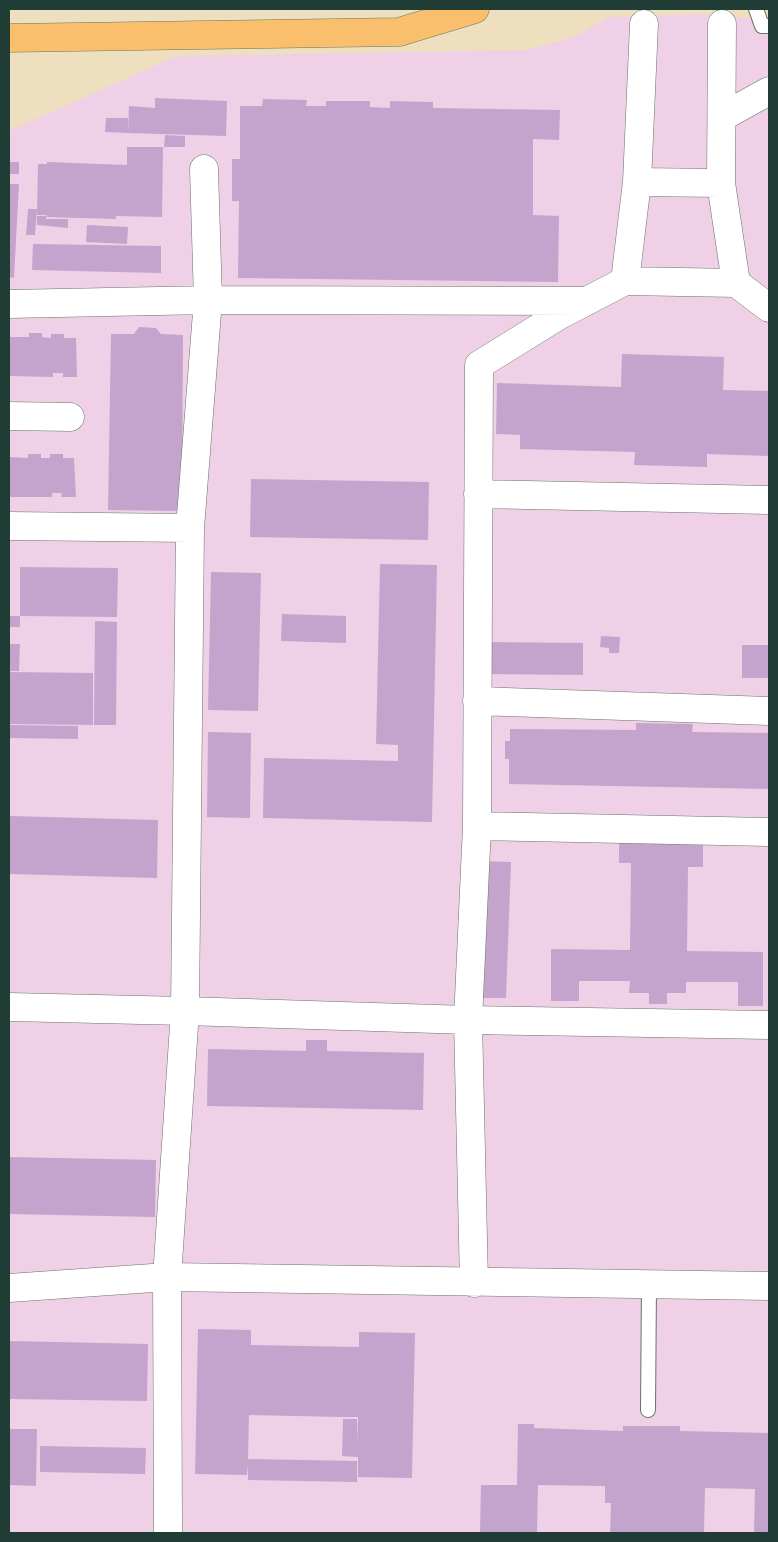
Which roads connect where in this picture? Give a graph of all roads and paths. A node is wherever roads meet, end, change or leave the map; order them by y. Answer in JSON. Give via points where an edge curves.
{"nodes":[{"id":1,"x":475,"y":9,"type":"edge"},
{"id":2,"x":756,"y":9,"type":"edge"},
{"id":3,"x":644,"y":24,"type":"dead end"},
{"id":4,"x":722,"y":24,"type":"dead end"},
{"id":5,"x":769,"y":26,"type":"edge"},
{"id":6,"x":9,"y":38,"type":"edge"},
{"id":7,"x":769,"y":90,"type":"edge"},
{"id":8,"x":722,"y":117,"type":"junction"},
{"id":9,"x":204,"y":169,"type":"dead end"},
{"id":10,"x":637,"y":182,"type":"junction"},
{"id":11,"x":722,"y":183,"type":"junction"},
{"id":12,"x":625,"y":281,"type":"junction"},
{"id":13,"x":736,"y":283,"type":"junction"},
{"id":14,"x":208,"y":300,"type":"junction"},
{"id":15,"x":587,"y":301,"type":"junction"},
{"id":16,"x":9,"y":304,"type":"edge"},
{"id":17,"x":769,"y":308,"type":"edge"},
{"id":18,"x":9,"y":416,"type":"edge"},
{"id":19,"x":70,"y":417,"type":"dead end"},
{"id":20,"x":478,"y":494,"type":"junction"},
{"id":21,"x":769,"y":500,"type":"edge"},
{"id":22,"x":9,"y":526,"type":"edge"},
{"id":23,"x":190,"y":528,"type":"junction"},
{"id":24,"x":477,"y":701,"type":"junction"},
{"id":25,"x":769,"y":711,"type":"edge"},
{"id":26,"x":477,"y":826,"type":"junction"},
{"id":27,"x":769,"y":832,"type":"edge"},
{"id":28,"x":9,"y":1007,"type":"edge"},
{"id":29,"x":185,"y":1011,"type":"junction"},
{"id":30,"x":468,"y":1020,"type":"junction"},
{"id":31,"x":769,"y":1025,"type":"edge"},
{"id":32,"x":167,"y":1278,"type":"junction"},
{"id":33,"x":474,"y":1283,"type":"junction"},
{"id":34,"x":649,"y":1284,"type":"junction"},
{"id":35,"x":769,"y":1286,"type":"edge"},
{"id":36,"x":9,"y":1288,"type":"edge"},
{"id":37,"x":648,"y":1410,"type":"dead end"},
{"id":38,"x":165,"y":1532,"type":"edge"}],
"edges":[{"from":1,"to":6,"type":"main road","via":[[399,32]]},
{"from":2,"to":5,"type":"lane","via":[[762,26]]},
{"from":3,"to":10,"type":"street"},
{"from":4,"to":8,"type":"street"},
{"from":7,"to":8,"type":"street"},
{"from":8,"to":11,"type":"street"},
{"from":9,"to":14,"type":"street"},
{"from":10,"to":11,"type":"street"},
{"from":10,"to":12,"type":"street"},
{"from":11,"to":13,"type":"street"},
{"from":12,"to":13,"type":"street"},
{"from":12,"to":15,"type":"street"},
{"from":13,"to":17,"type":"street"},
{"from":14,"to":15,"type":"street"},
{"from":14,"to":16,"type":"street"},
{"from":14,"to":23,"type":"street"},
{"from":15,"to":20,"type":"street","via":[[479,365]]},
{"from":18,"to":19,"type":"street"},
{"from":20,"to":21,"type":"street"},
{"from":20,"to":24,"type":"street"},
{"from":22,"to":23,"type":"street"},
{"from":23,"to":29,"type":"street"},
{"from":24,"to":25,"type":"street"},
{"from":24,"to":26,"type":"street"},
{"from":26,"to":27,"type":"street"},
{"from":26,"to":30,"type":"street"},
{"from":28,"to":29,"type":"street"},
{"from":29,"to":30,"type":"street"},
{"from":29,"to":32,"type":"street"},
{"from":30,"to":31,"type":"street"},
{"from":30,"to":33,"type":"street"},
{"from":32,"to":33,"type":"street"},
{"from":32,"to":36,"type":"street"},
{"from":32,"to":38,"type":"street"},
{"from":33,"to":34,"type":"street"},
{"from":34,"to":35,"type":"street"},
{"from":34,"to":37,"type":"lane"}]}
